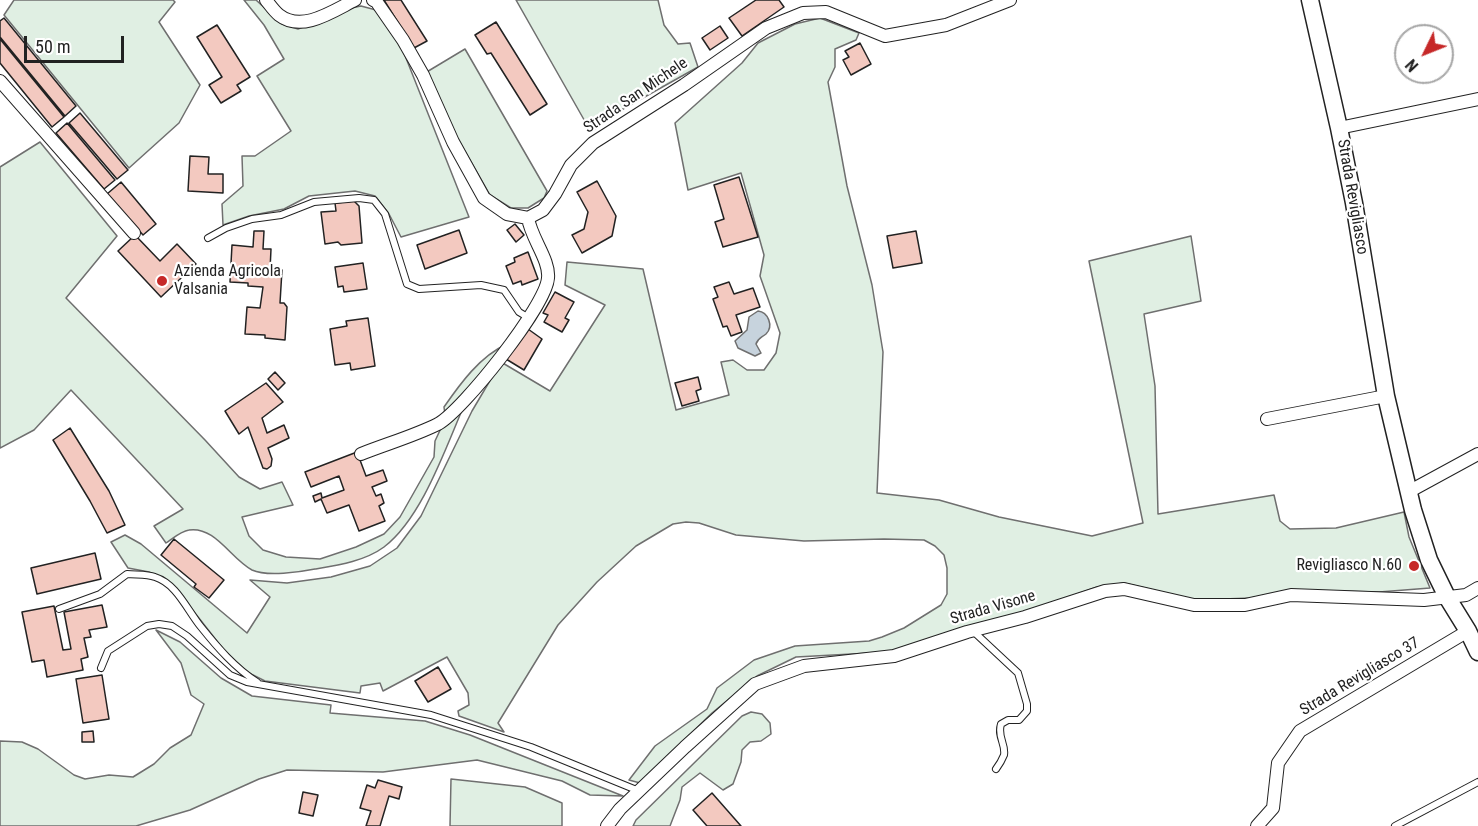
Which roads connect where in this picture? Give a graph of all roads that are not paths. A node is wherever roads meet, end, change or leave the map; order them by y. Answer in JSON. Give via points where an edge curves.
{"nodes":[{"id":1,"x":266,"y":0,"type":"edge"},
{"id":2,"x":355,"y":0,"type":"edge"},
{"id":3,"x":373,"y":0,"type":"edge"},
{"id":4,"x":1010,"y":0,"type":"edge"},
{"id":5,"x":1310,"y":0,"type":"edge"},
{"id":6,"x":0,"y":81,"type":"edge"},
{"id":7,"x":1478,"y":99,"type":"edge"},
{"id":8,"x":1339,"y":128,"type":"junction"},
{"id":9,"x":528,"y":218,"type":"junction"},
{"id":10,"x":134,"y":234,"type":"dead end"},
{"id":11,"x":208,"y":238,"type":"dead end"},
{"id":12,"x":530,"y":319,"type":"junction"},
{"id":13,"x":1386,"y":396,"type":"junction"},
{"id":14,"x":1267,"y":419,"type":"dead end"},
{"id":15,"x":361,"y":454,"type":"dead end"},
{"id":16,"x":1478,"y":454,"type":"edge"},
{"id":17,"x":1410,"y":491,"type":"junction"},
{"id":18,"x":1478,"y":588,"type":"edge"},
{"id":19,"x":1447,"y":597,"type":"junction"},
{"id":20,"x":59,"y":609,"type":"dead end"},
{"id":21,"x":973,"y":630,"type":"junction"},
{"id":22,"x":1468,"y":632,"type":"junction"},
{"id":23,"x":1478,"y":652,"type":"edge"},
{"id":24,"x":101,"y":668,"type":"dead end"},
{"id":25,"x":263,"y":685,"type":"junction"},
{"id":26,"x":996,"y":769,"type":"dead end"},
{"id":27,"x":1478,"y":782,"type":"edge"},
{"id":28,"x":639,"y":791,"type":"junction"},
{"id":29,"x":607,"y":826,"type":"edge"},
{"id":30,"x":1257,"y":826,"type":"edge"},
{"id":31,"x":1395,"y":826,"type":"edge"}],
"edges":[{"from":1,"to":2,"type":"street","via":[[279,15],[305,22]]},
{"from":3,"to":9,"type":"street","via":[[423,75],[484,198],[507,214]]},
{"from":4,"to":9,"type":"street","name":"Strada San Michele","via":[[946,25],[885,36],[826,12],[803,13],[765,28],[593,142],[571,165],[543,210]]},
{"from":5,"to":8,"type":"street","name":"Strada Revigliasco"},
{"from":6,"to":10,"type":"street"},
{"from":7,"to":8,"type":"street"},
{"from":8,"to":13,"type":"street","name":"Strada Revigliasco"},
{"from":9,"to":12,"type":"street","via":[[548,269],[548,280]]},
{"from":11,"to":12,"type":"lane","via":[[252,219],[281,215],[314,202],[374,200],[385,214],[408,284],[419,289],[481,285],[504,290],[519,312]]},
{"from":12,"to":15,"type":"street","via":[[494,368],[453,412],[439,423]]},
{"from":13,"to":14,"type":"street"},
{"from":13,"to":17,"type":"street","name":"Strada Revigliasco"},
{"from":16,"to":17,"type":"street"},
{"from":17,"to":19,"type":"street","name":"Strada Revigliasco","via":[[1429,560]]},
{"from":18,"to":19,"type":"street","name":"Strada Visone","via":[[1466,595]]},
{"from":19,"to":21,"type":"street","name":"Strada Visone","via":[[1424,600],[1290,595],[1245,605],[1194,605],[1124,590],[1105,591]]},
{"from":19,"to":22,"type":"street","name":"Strada Revigliasco"},
{"from":20,"to":25,"type":"lane","via":[[100,594],[127,574],[155,577],[168,584],[222,652]]},
{"from":21,"to":26,"type":"lane","via":[[1018,673],[1027,704],[1027,711],[1019,720],[1001,724],[998,732],[1004,756]]},
{"from":21,"to":28,"type":"street","name":"Strada Visone","via":[[894,656],[804,666],[755,684]]},
{"from":22,"to":23,"type":"street","name":"Strada Revigliasco"},
{"from":22,"to":30,"type":"street","name":"Strada Revigliasco 37","via":[[1300,731],[1278,763],[1273,808]]},
{"from":24,"to":25,"type":"lane","via":[[108,651],[147,626],[159,624],[172,626],[187,636],[230,675]]},
{"from":25,"to":28,"type":"lane","via":[[431,715],[531,747]]},
{"from":27,"to":31,"type":"lane"},
{"from":28,"to":29,"type":"street","name":"Strada Visone"}]}
